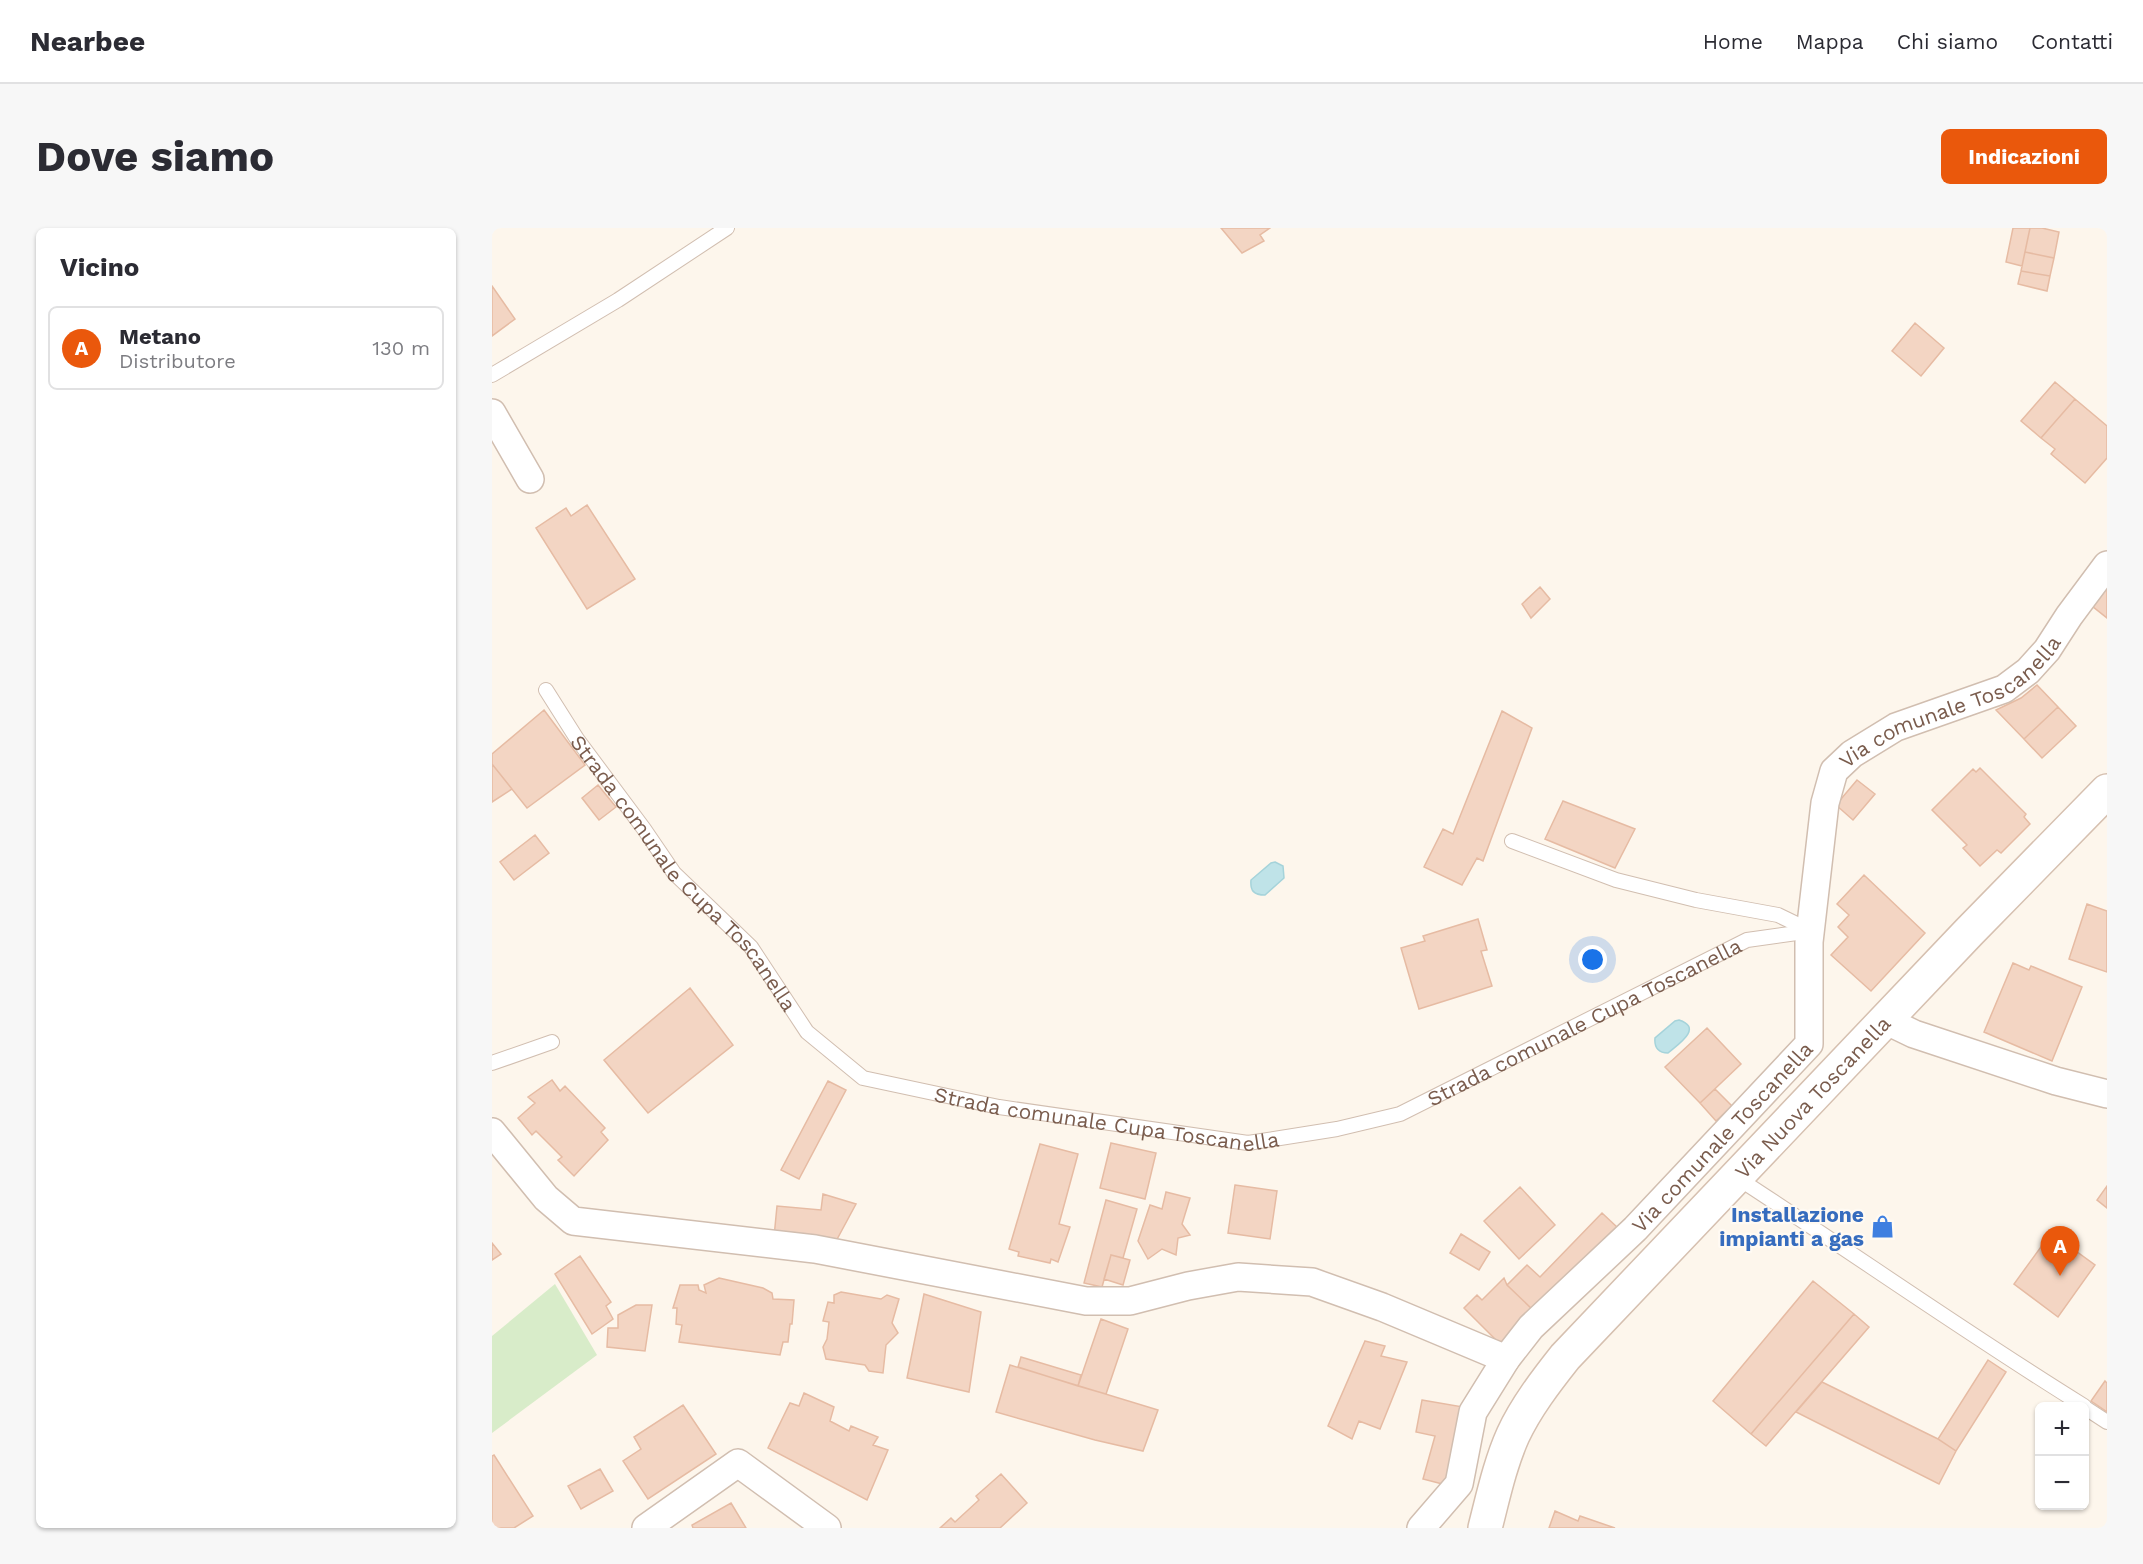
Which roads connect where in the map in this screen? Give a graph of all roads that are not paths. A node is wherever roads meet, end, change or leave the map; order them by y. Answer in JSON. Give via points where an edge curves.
{"nodes":[{"id":1,"x":727,"y":228,"type":"edge"},
{"id":2,"x":492,"y":375,"type":"edge"},
{"id":3,"x":492,"y":413,"type":"edge"},
{"id":4,"x":530,"y":479,"type":"dead end"},
{"id":5,"x":2107,"y":565,"type":"edge"},
{"id":6,"x":546,"y":690,"type":"dead end"},
{"id":7,"x":2107,"y":791,"type":"edge"},
{"id":8,"x":1512,"y":841,"type":"dead end"},
{"id":9,"x":1810,"y":931,"type":"junction"},
{"id":10,"x":1885,"y":1020,"type":"junction"},
{"id":11,"x":552,"y":1042,"type":"dead end"},
{"id":12,"x":492,"y":1063,"type":"edge"},
{"id":13,"x":2107,"y":1095,"type":"edge"},
{"id":14,"x":492,"y":1132,"type":"edge"},
{"id":15,"x":1736,"y":1177,"type":"junction"},
{"id":16,"x":1506,"y":1359,"type":"junction"},
{"id":17,"x":2076,"y":1402,"type":"edge"},
{"id":18,"x":2089,"y":1410,"type":"edge"},
{"id":19,"x":2107,"y":1422,"type":"edge"},
{"id":20,"x":1473,"y":1527,"type":"edge"},
{"id":21,"x":646,"y":1528,"type":"edge"},
{"id":22,"x":827,"y":1528,"type":"edge"},
{"id":23,"x":1422,"y":1528,"type":"edge"}],
"edges":[{"from":1,"to":2,"type":"lane","via":[[618,300]]},
{"from":3,"to":4,"type":"street"},
{"from":5,"to":9,"type":"street","name":"Via comunale Toscanella","via":[[2028,671],[2004,689],[1896,728],[1852,754],[1834,771],[1825,802]]},
{"from":6,"to":9,"type":"lane","name":"Strada comunale Cupa Toscanella","via":[[674,873],[751,947],[807,1032],[863,1078],[999,1107],[1248,1143],[1337,1130],[1400,1114],[1747,940]]},
{"from":7,"to":10,"type":"main road","name":"Via Nuova Toscanella"},
{"from":8,"to":9,"type":"lane","via":[[1616,880],[1778,915]]},
{"from":9,"to":16,"type":"street","name":"Via comunale Toscanella","via":[[1809,1044],[1635,1229],[1531,1327]]},
{"from":10,"to":13,"type":"street","via":[[1914,1034]]},
{"from":10,"to":15,"type":"main road","name":"Via Nuova Toscanella"},
{"from":11,"to":12,"type":"lane"},
{"from":14,"to":16,"type":"street","via":[[546,1198],[573,1221],[815,1249],[1086,1301],[1130,1301],[1238,1277],[1312,1282]]},
{"from":15,"to":17,"type":"lane"},
{"from":15,"to":20,"type":"main road","name":"Via Nuova Toscanella","via":[[1565,1357],[1513,1435],[1499,1475]]},
{"from":16,"to":23,"type":"street","name":"Via comunale Toscanella","via":[[1473,1412],[1459,1484]]},
{"from":18,"to":19,"type":"lane"},
{"from":21,"to":22,"type":"street","via":[[738,1463]]}]}
